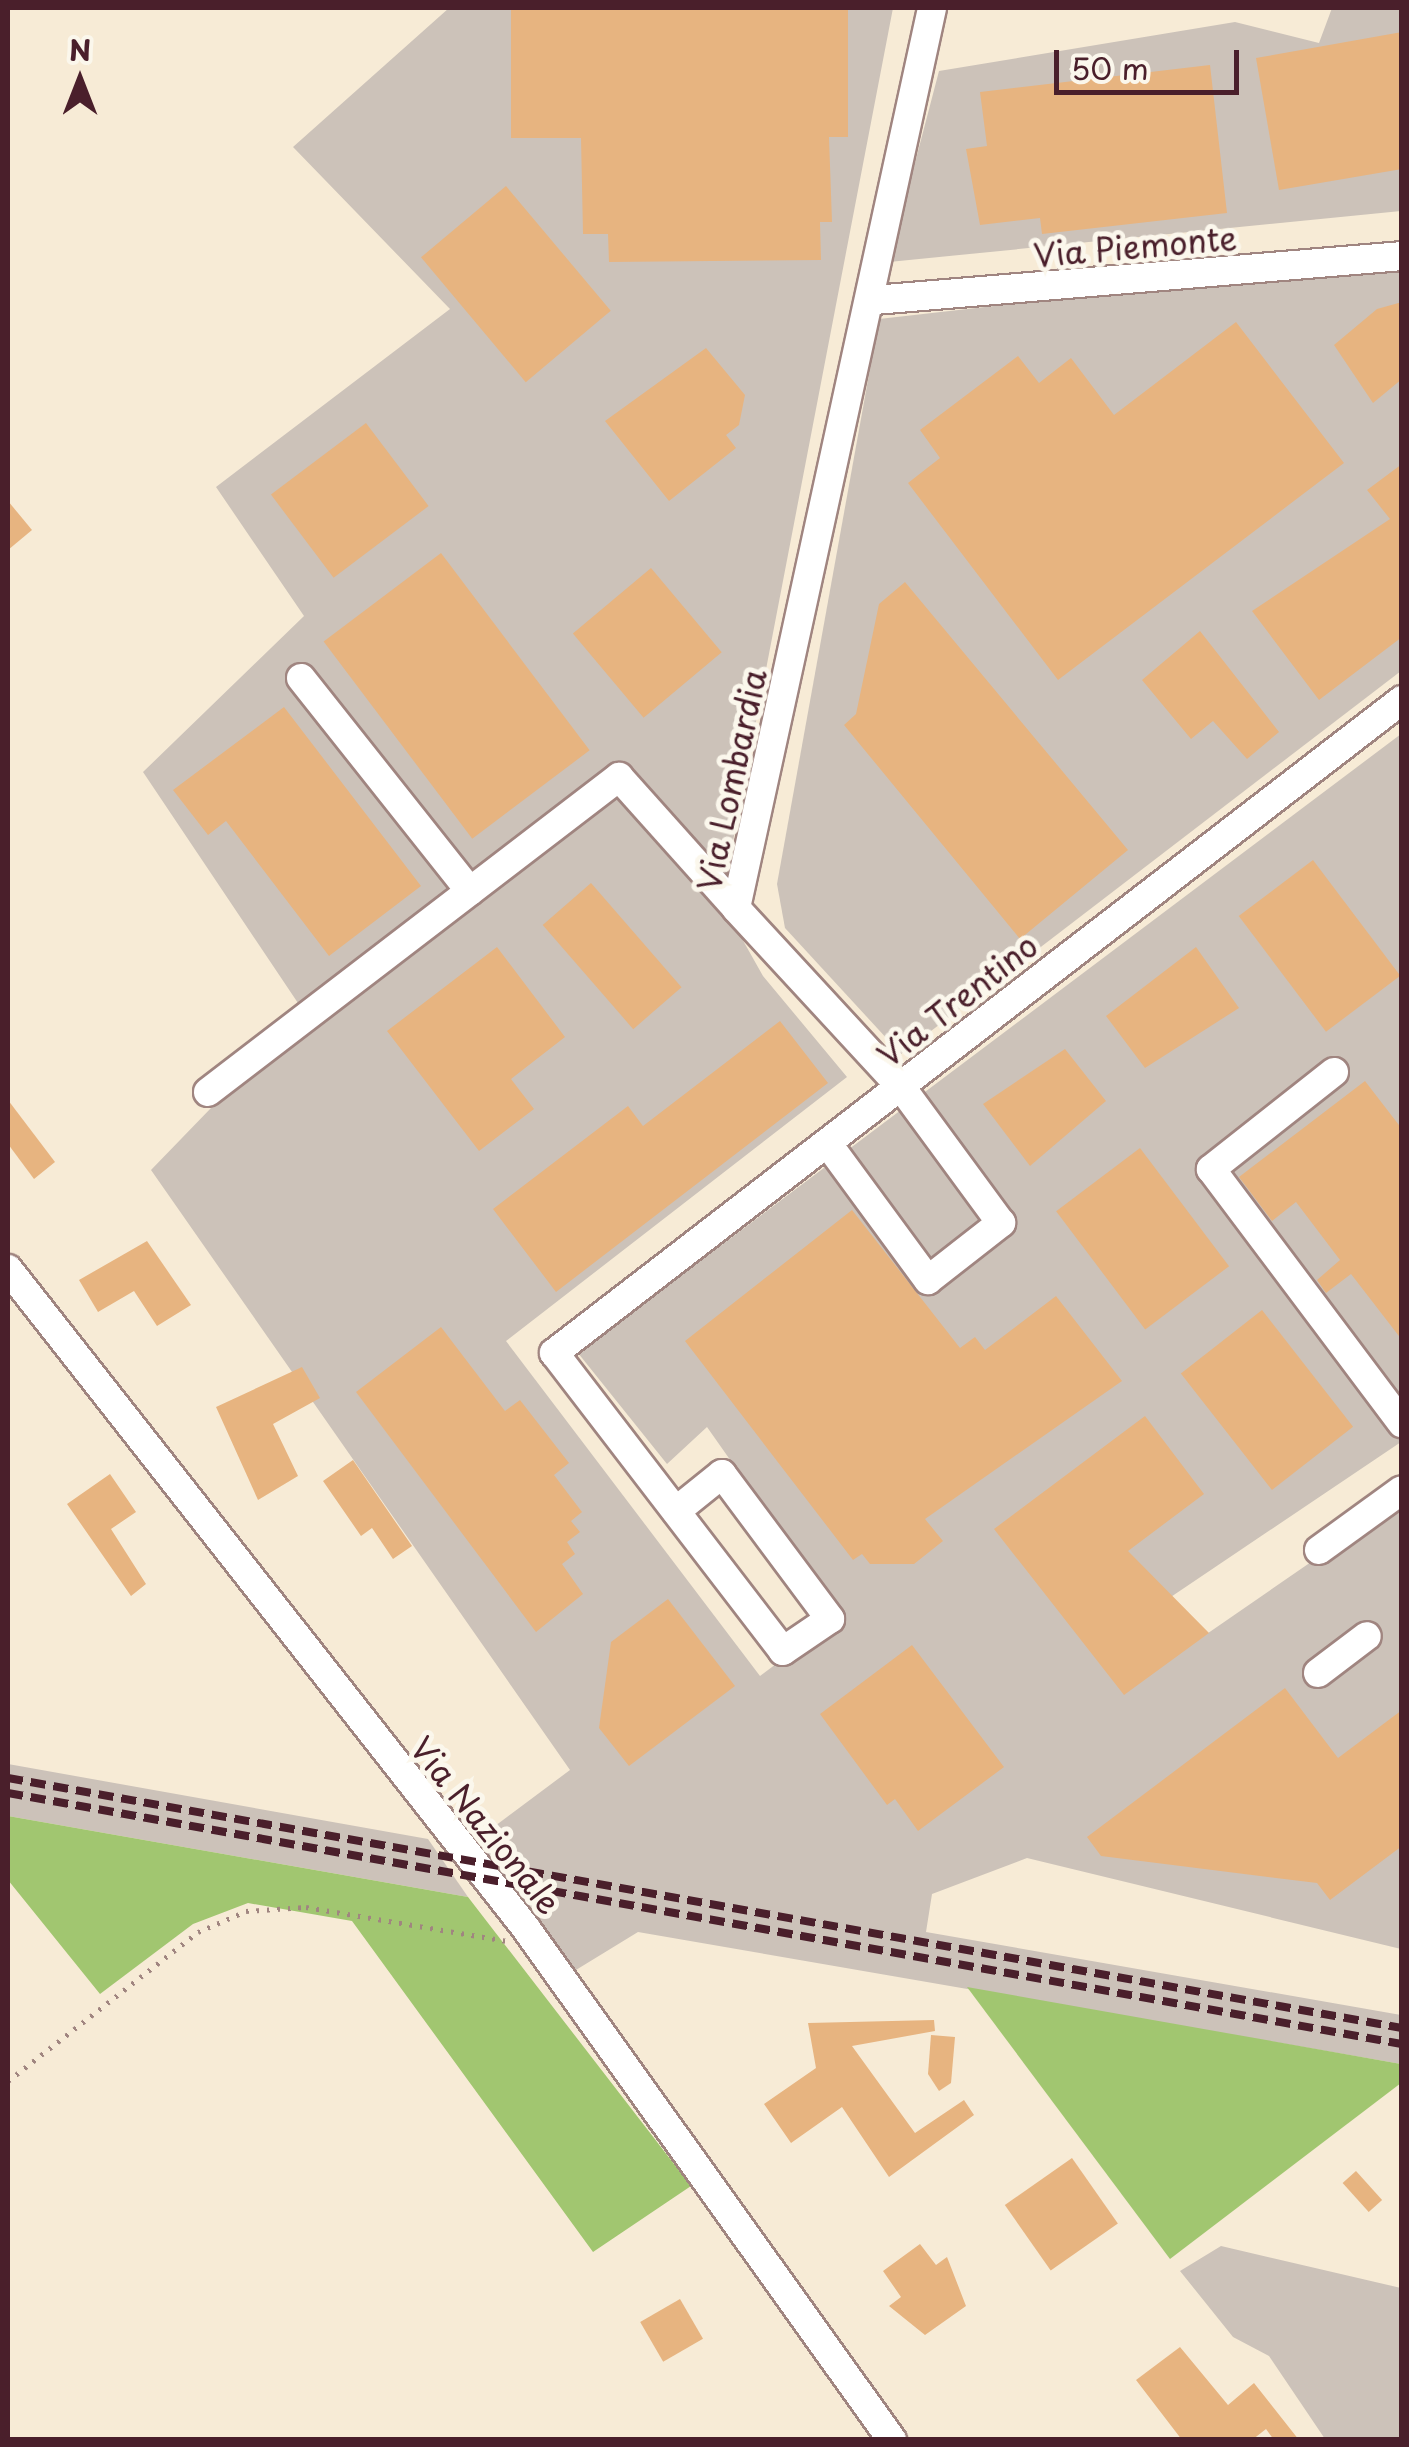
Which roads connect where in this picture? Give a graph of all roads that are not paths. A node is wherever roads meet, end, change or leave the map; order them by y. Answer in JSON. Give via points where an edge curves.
{"nodes":[{"id":1,"x":932,"y":8,"type":"edge"},
{"id":2,"x":1402,"y":256,"type":"edge"},
{"id":3,"x":874,"y":300,"type":"junction"},
{"id":4,"x":301,"y":678,"type":"dead end"},
{"id":5,"x":1402,"y":700,"type":"edge"},
{"id":6,"x":470,"y":891,"type":"junction"},
{"id":7,"x":736,"y":908,"type":"junction"},
{"id":8,"x":1334,"y":1072,"type":"dead end"},
{"id":9,"x":901,"y":1087,"type":"junction"},
{"id":10,"x":208,"y":1092,"type":"dead end"},
{"id":11,"x":828,"y":1144,"type":"junction"},
{"id":12,"x":8,"y":1269,"type":"edge"},
{"id":13,"x":1402,"y":1423,"type":"edge"},
{"id":14,"x":1402,"y":1490,"type":"edge"},
{"id":15,"x":676,"y":1512,"type":"junction"},
{"id":16,"x":1320,"y":1550,"type":"dead end"},
{"id":17,"x":1367,"y":1636,"type":"dead end"},
{"id":18,"x":1318,"y":1673,"type":"dead end"},
{"id":19,"x":892,"y":2440,"type":"edge"}],
"edges":[{"from":1,"to":3,"type":"street","name":"Via Lombardia"},
{"from":2,"to":3,"type":"street","name":"Via Piemonte"},
{"from":3,"to":7,"type":"street","name":"Via Lombardia"},
{"from":4,"to":6,"type":"street"},
{"from":5,"to":9,"type":"street","name":"Via Trentino"},
{"from":6,"to":7,"type":"street","via":[[619,778]]},
{"from":6,"to":10,"type":"street"},
{"from":7,"to":9,"type":"street","name":"Via Lombardia"},
{"from":8,"to":13,"type":"street","via":[[1210,1168]]},
{"from":9,"to":11,"type":"street","name":"Via Trentino"},
{"from":9,"to":11,"type":"street","name":"Via Lombardia","via":[[1001,1223],[928,1280]]},
{"from":11,"to":15,"type":"street","name":"Via Trentino","via":[[554,1353]]},
{"from":12,"to":19,"type":"street","name":"Via Nazionale","via":[[525,1928]]},
{"from":14,"to":16,"type":"street"},
{"from":15,"to":15,"type":"street","via":[[783,1651],[830,1619],[722,1474]]},
{"from":17,"to":18,"type":"street"}]}
